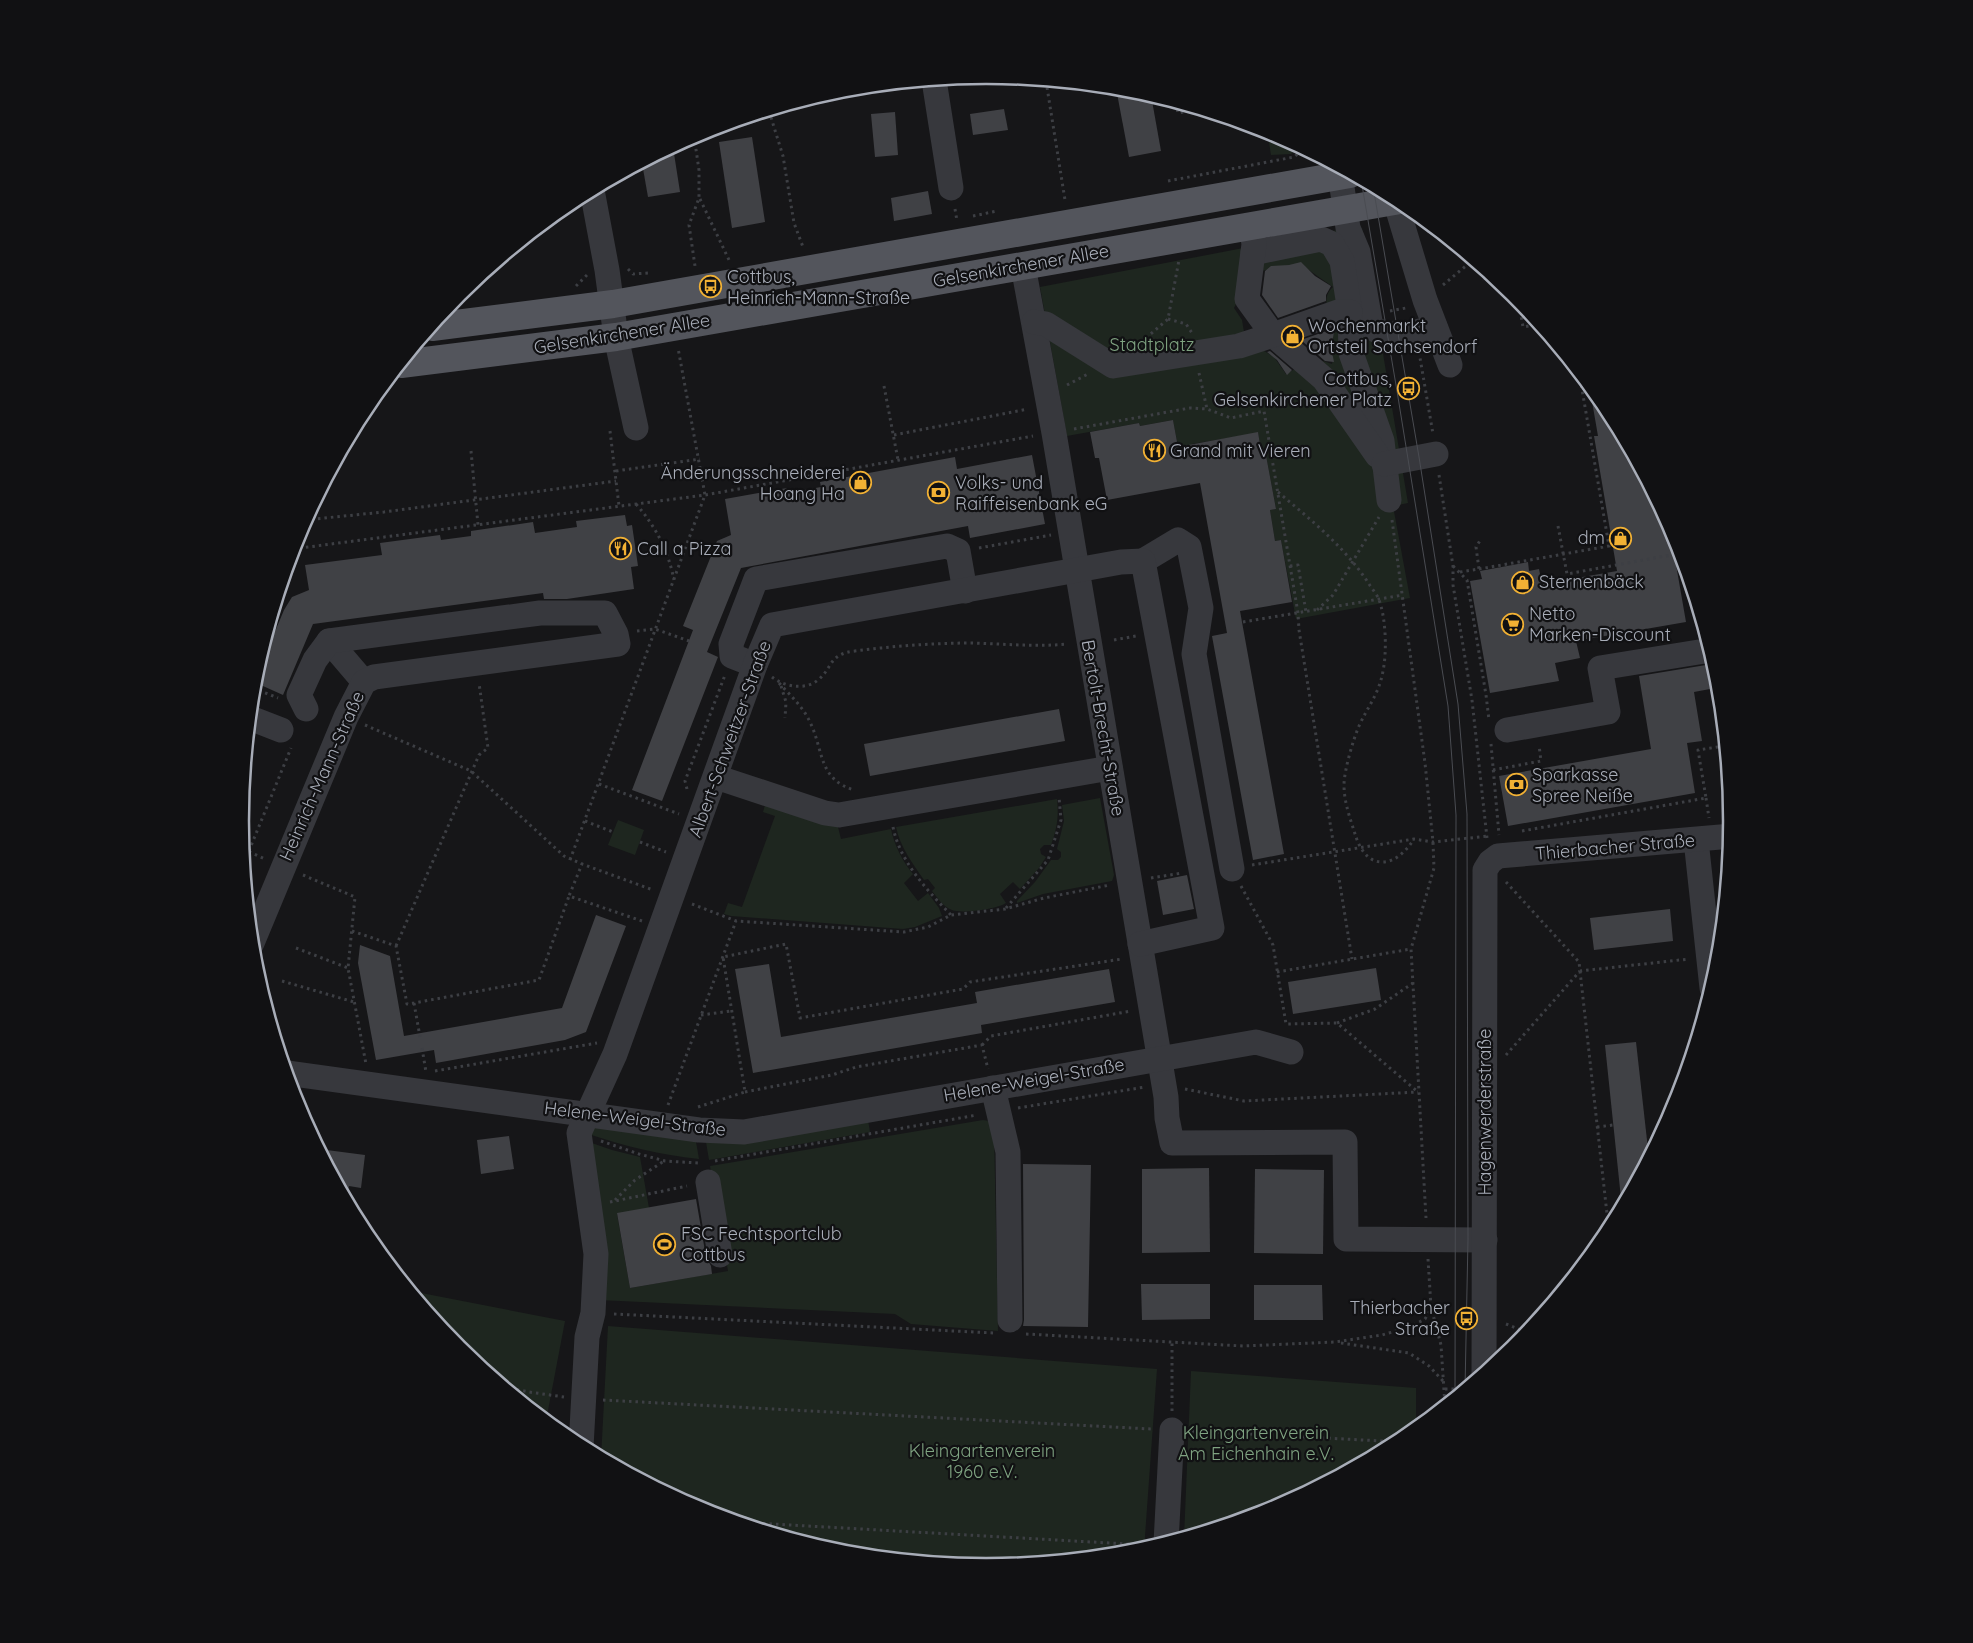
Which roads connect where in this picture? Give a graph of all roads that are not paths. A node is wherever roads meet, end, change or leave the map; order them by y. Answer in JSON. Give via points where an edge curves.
{"nodes":[{"id":1,"x":935,"y":85,"type":"edge"},
{"id":2,"x":1339,"y":174,"type":"edge"},
{"id":3,"x":1347,"y":178,"type":"edge"},
{"id":4,"x":951,"y":188,"type":"dead end"},
{"id":5,"x":593,"y":198,"type":"edge"},
{"id":6,"x":1386,"y":202,"type":"edge"},
{"id":7,"x":1345,"y":210,"type":"junction"},
{"id":8,"x":1399,"y":210,"type":"edge"},
{"id":9,"x":1251,"y":226,"type":"junction"},
{"id":10,"x":1253,"y":253,"type":"junction"},
{"id":11,"x":1023,"y":266,"type":"junction"},
{"id":12,"x":612,"y":304,"type":"junction"},
{"id":13,"x":1350,"y":312,"type":"junction"},
{"id":14,"x":1034,"y":322,"type":"junction"},
{"id":15,"x":441,"y":326,"type":"edge"},
{"id":16,"x":1435,"y":327,"type":"junction"},
{"id":17,"x":1273,"y":335,"type":"junction"},
{"id":18,"x":616,"y":336,"type":"junction"},
{"id":19,"x":409,"y":363,"type":"edge"},
{"id":20,"x":1450,"y":365,"type":"dead end"},
{"id":21,"x":636,"y":428,"type":"dead end"},
{"id":22,"x":1436,"y":454,"type":"dead end"},
{"id":23,"x":1384,"y":464,"type":"junction"},
{"id":24,"x":1389,"y":500,"type":"road end"},
{"id":25,"x":1144,"y":561,"type":"junction"},
{"id":26,"x":1077,"y":571,"type":"junction"},
{"id":27,"x":965,"y":591,"type":"junction"},
{"id":28,"x":540,"y":613,"type":"junction"},
{"id":29,"x":471,"y":622,"type":"junction"},
{"id":30,"x":329,"y":641,"type":"junction"},
{"id":31,"x":1704,"y":651,"type":"edge"},
{"id":32,"x":545,"y":653,"type":"junction"},
{"id":33,"x":477,"y":662,"type":"junction"},
{"id":34,"x":755,"y":665,"type":"junction"},
{"id":35,"x":364,"y":682,"type":"junction"},
{"id":36,"x":306,"y":709,"type":"road end"},
{"id":37,"x":256,"y":721,"type":"edge"},
{"id":38,"x":1495,"y":732,"type":"road end"},
{"id":39,"x":287,"y":738,"type":"road end"},
{"id":40,"x":1110,"y":768,"type":"junction"},
{"id":41,"x":716,"y":777,"type":"junction"},
{"id":42,"x":1703,"y":831,"type":"junction"},
{"id":43,"x":1724,"y":835,"type":"edge"},
{"id":44,"x":1492,"y":846,"type":"joint"},
{"id":45,"x":1232,"y":869,"type":"road end"},
{"id":46,"x":257,"y":930,"type":"edge"},
{"id":47,"x":1136,"y":951,"type":"junction"},
{"id":48,"x":1710,"y":966,"type":"edge"},
{"id":49,"x":1291,"y":1052,"type":"dead end"},
{"id":50,"x":1159,"y":1058,"type":"junction"},
{"id":51,"x":294,"y":1074,"type":"edge"},
{"id":52,"x":992,"y":1088,"type":"junction"},
{"id":53,"x":588,"y":1114,"type":"junction"},
{"id":54,"x":708,"y":1182,"type":"road end"},
{"id":55,"x":1485,"y":1240,"type":"junction"},
{"id":56,"x":720,"y":1255,"type":"dead end"},
{"id":57,"x":1010,"y":1320,"type":"dead end"},
{"id":58,"x":1484,"y":1366,"type":"edge"},
{"id":59,"x":1172,"y":1430,"type":"road end"},
{"id":60,"x":582,"y":1438,"type":"edge"},
{"id":61,"x":1158,"y":1539,"type":"edge"}],
"edges":[{"from":1,"to":4,"type":"street"},
{"from":2,"to":12,"type":"main road","name":"Gelsenkirchener Allee"},
{"from":3,"to":7,"type":"street","name":"Gelsenkirchener Allee"},
{"from":5,"to":12,"type":"street"},
{"from":6,"to":7,"type":"main road","name":"Gelsenkirchener Allee"},
{"from":7,"to":9,"type":"main road","name":"Gelsenkirchener Allee"},
{"from":7,"to":16,"type":"street","via":[[1358,252],[1371,327],[1387,335]]},
{"from":8,"to":16,"type":"street"},
{"from":9,"to":10,"type":"street"},
{"from":9,"to":11,"type":"main road","name":"Gelsenkirchener Allee"},
{"from":10,"to":13,"type":"street","via":[[1321,239],[1332,244],[1342,261]]},
{"from":10,"to":17,"type":"street","via":[[1247,299]]},
{"from":11,"to":14,"type":"street","name":"Bertolt-Brecht-Straße"},
{"from":11,"to":18,"type":"main road","name":"Gelsenkirchener Allee"},
{"from":12,"to":15,"type":"main road","name":"Gelsenkirchener Allee"},
{"from":12,"to":18,"type":"street"},
{"from":13,"to":17,"type":"street","via":[[1338,312]]},
{"from":13,"to":23,"type":"street","via":[[1351,352],[1382,440]]},
{"from":14,"to":17,"type":"street","via":[[1046,324],[1113,366],[1238,346]]},
{"from":14,"to":26,"type":"street","name":"Bertolt-Brecht-Straße"},
{"from":16,"to":20,"type":"street"},
{"from":17,"to":23,"type":"street","via":[[1324,379]]},
{"from":18,"to":19,"type":"main road","name":"Gelsenkirchener Allee"},
{"from":18,"to":21,"type":"street"},
{"from":22,"to":23,"type":"street"},
{"from":23,"to":24,"type":"street"},
{"from":25,"to":26,"type":"street","name":"Albert-Schweitzer-Straße"},
{"from":25,"to":45,"type":"street","via":[[1178,540],[1189,547],[1201,608],[1194,654]]},
{"from":25,"to":47,"type":"street","via":[[1212,928]]},
{"from":26,"to":27,"type":"street","name":"Albert-Schweitzer-Straße"},
{"from":26,"to":40,"type":"street","name":"Bertolt-Brecht-Straße"},
{"from":27,"to":34,"type":"street","name":"Albert-Schweitzer-Straße","via":[[772,626]]},
{"from":27,"to":34,"type":"street","via":[[958,551],[947,546],[756,578],[731,644],[732,656]]},
{"from":28,"to":29,"type":"street"},
{"from":28,"to":32,"type":"street"},
{"from":28,"to":32,"type":"street","name":"Heinrich-Mann-Straße","via":[[604,613],[617,639]]},
{"from":29,"to":30,"type":"street"},
{"from":29,"to":33,"type":"street"},
{"from":30,"to":35,"type":"street"},
{"from":30,"to":36,"type":"street","via":[[315,660],[299,695]]},
{"from":31,"to":38,"type":"street","via":[[1600,668],[1608,712]]},
{"from":32,"to":33,"type":"street","name":"Heinrich-Mann-Straße"},
{"from":33,"to":35,"type":"street","name":"Heinrich-Mann-Straße","via":[[374,677]]},
{"from":34,"to":41,"type":"street","name":"Albert-Schweitzer-Straße"},
{"from":35,"to":46,"type":"street","name":"Heinrich-Mann-Straße","via":[[346,717]]},
{"from":37,"to":39,"type":"street"},
{"from":40,"to":41,"type":"street","via":[[839,815]]},
{"from":40,"to":47,"type":"street","name":"Bertolt-Brecht-Straße","via":[[1130,881]]},
{"from":41,"to":53,"type":"street","name":"Albert-Schweitzer-Straße","via":[[615,1054]]},
{"from":42,"to":43,"type":"street","name":"Thierbacher Straße"},
{"from":42,"to":44,"type":"street","name":"Thierbacher Straße"},
{"from":42,"to":48,"type":"street"},
{"from":44,"to":55,"type":"street","name":"Hagenwerderstraße","via":[[1490,862],[1485,870]]},
{"from":47,"to":50,"type":"street","name":"Bertolt-Brecht-Straße"},
{"from":49,"to":50,"type":"street","via":[[1256,1042]]},
{"from":50,"to":52,"type":"street","name":"Helene-Weigel-Straße"},
{"from":50,"to":55,"type":"street","name":"Bertolt-Brecht-Straße","via":[[1172,1143],[1345,1142],[1346,1239]]},
{"from":51,"to":53,"type":"street","name":"Helene-Weigel-Straße"},
{"from":52,"to":53,"type":"street","name":"Helene-Weigel-Straße","via":[[744,1132],[699,1130]]},
{"from":52,"to":57,"type":"street","via":[[1008,1152]]},
{"from":53,"to":60,"type":"street","name":"Albert-Schweitzer-Straße","via":[[579,1133],[596,1254]]},
{"from":54,"to":56,"type":"street"},
{"from":55,"to":58,"type":"street","name":"Hagenwerderstraße"},
{"from":59,"to":61,"type":"street"}]}
